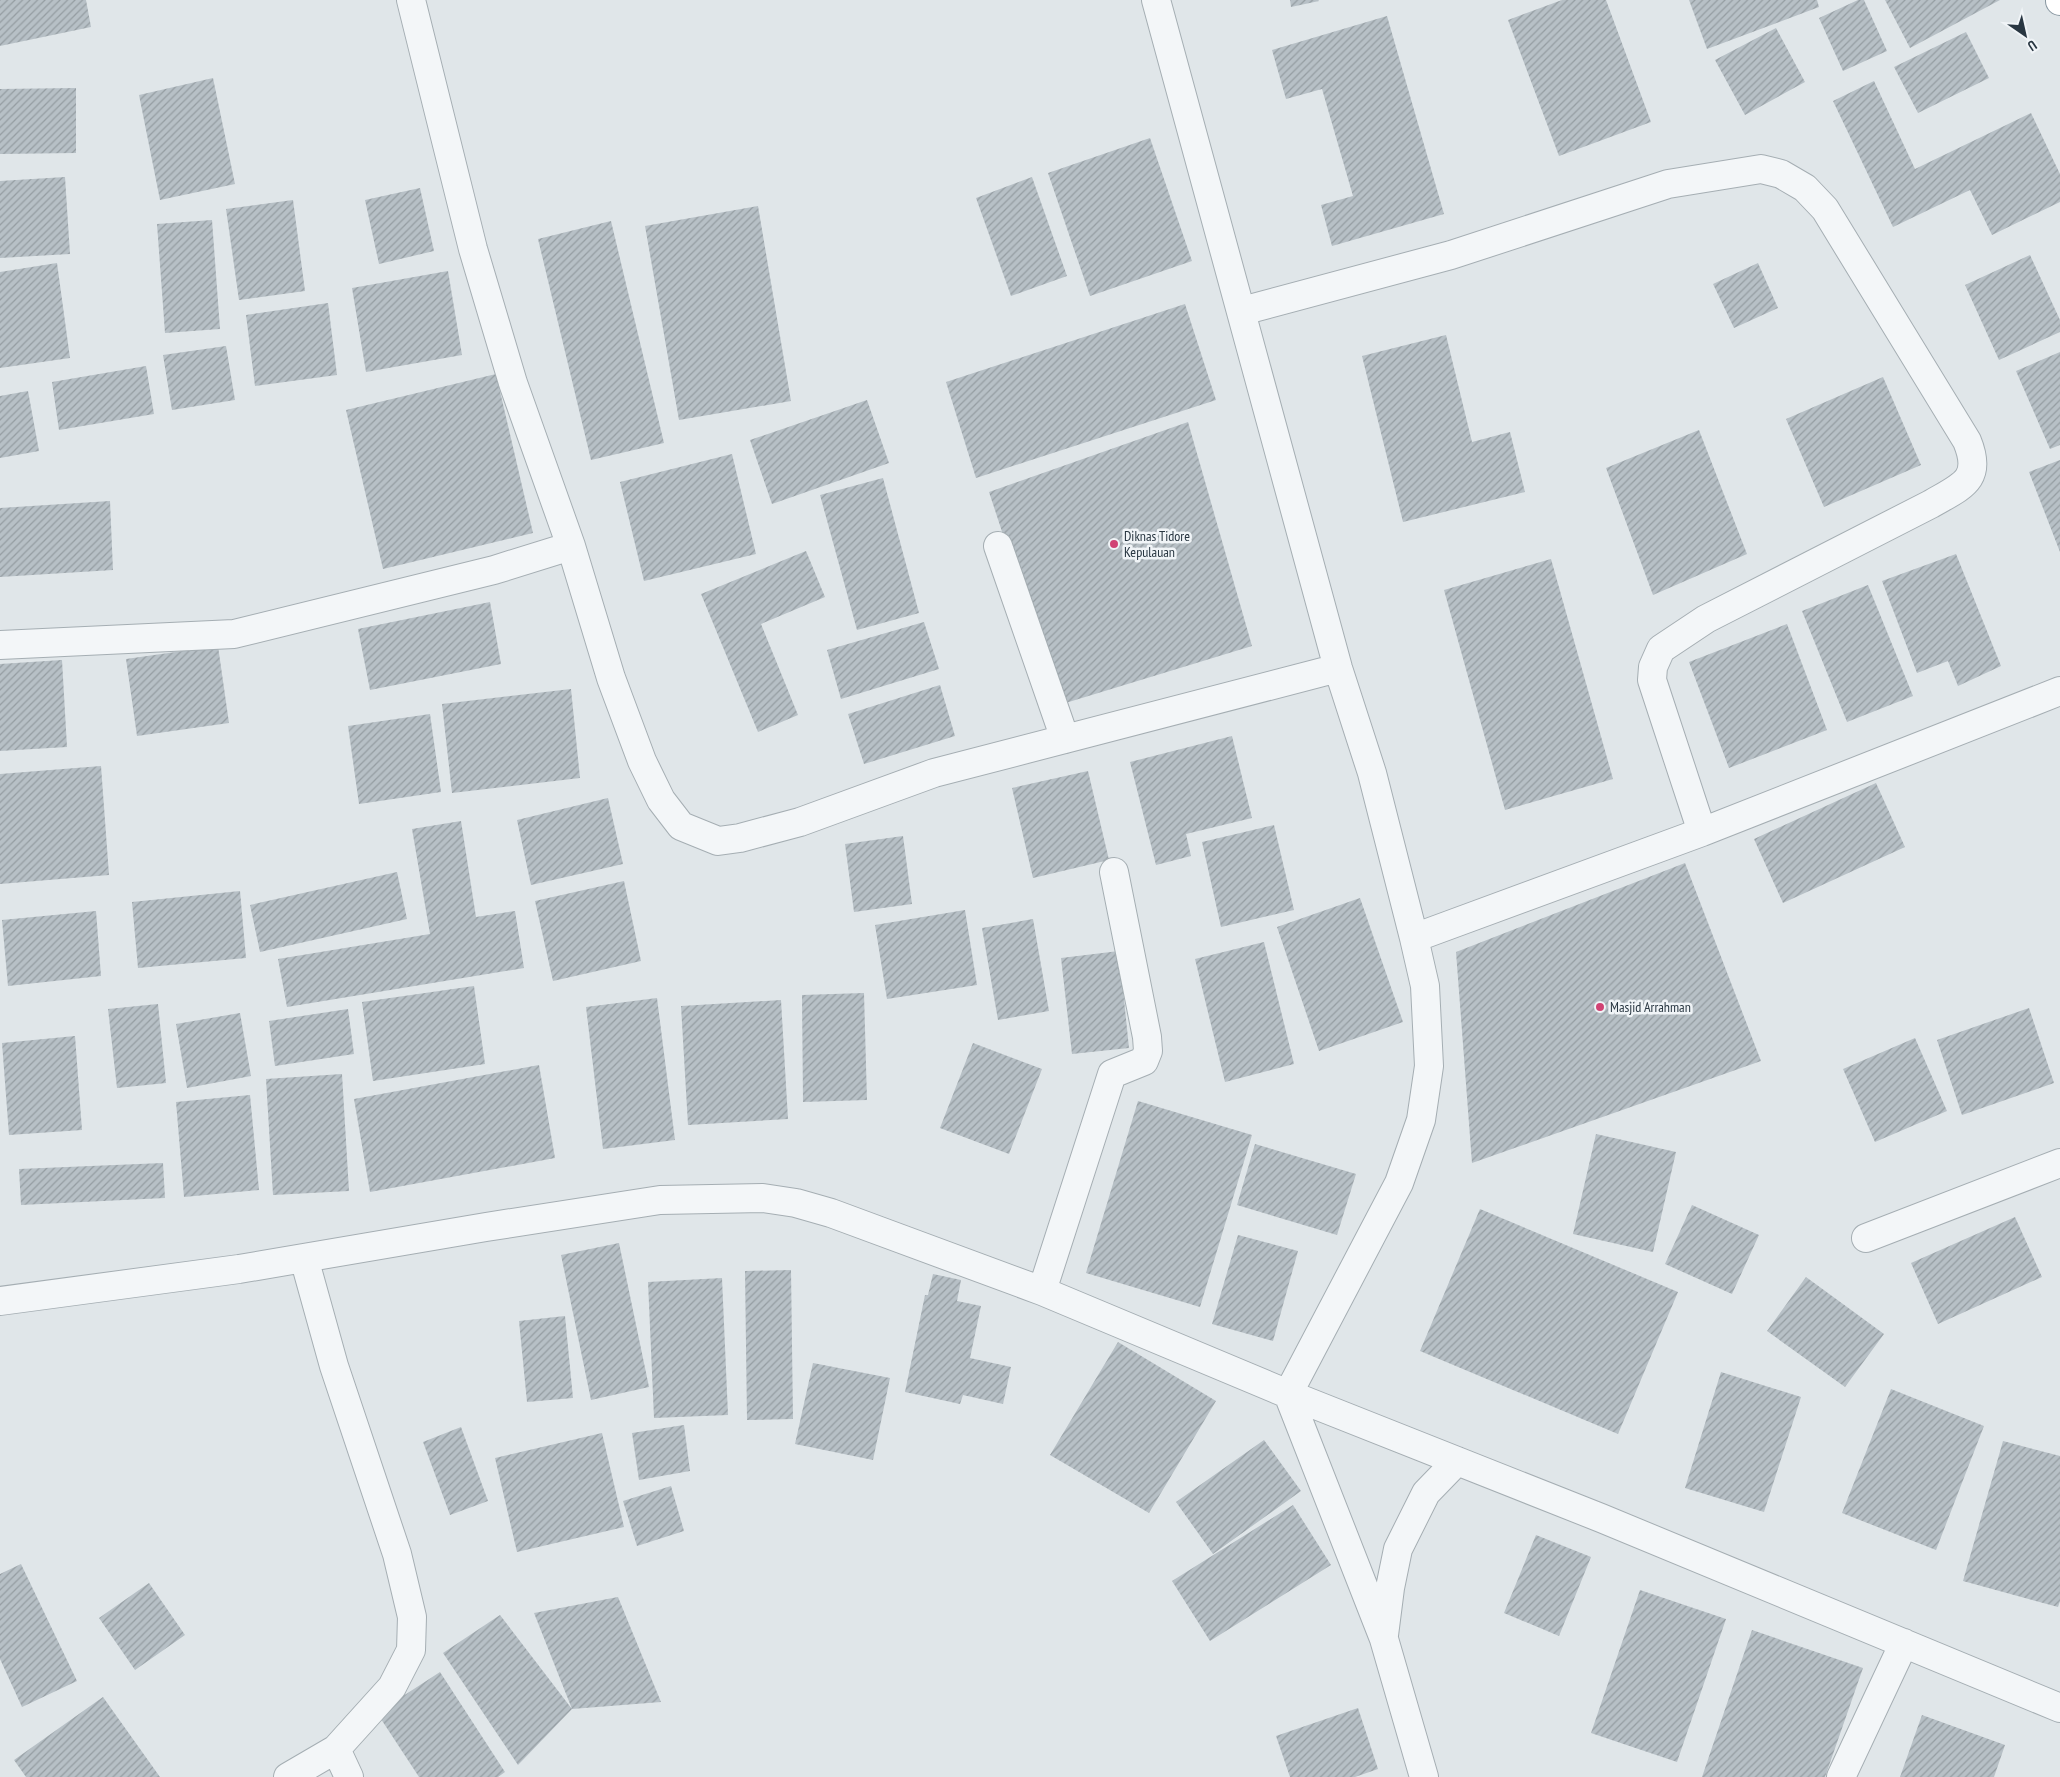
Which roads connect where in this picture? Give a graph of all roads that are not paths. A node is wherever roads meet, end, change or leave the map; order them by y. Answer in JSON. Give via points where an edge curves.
{"nodes":[{"id":1,"x":411,"y":0,"type":"edge"},
{"id":2,"x":1156,"y":0,"type":"edge"},
{"id":3,"x":1242,"y":311,"type":"junction"},
{"id":4,"x":572,"y":546,"type":"junction"},
{"id":5,"x":998,"y":546,"type":"dead end"},
{"id":6,"x":0,"y":646,"type":"edge"},
{"id":7,"x":1338,"y":668,"type":"junction"},
{"id":8,"x":2060,"y":691,"type":"edge"},
{"id":9,"x":1065,"y":739,"type":"junction"},
{"id":10,"x":1702,"y":832,"type":"junction"},
{"id":11,"x":1114,"y":872,"type":"dead end"},
{"id":12,"x":1414,"y":938,"type":"junction"},
{"id":13,"x":2060,"y":1163,"type":"edge"},
{"id":14,"x":1866,"y":1238,"type":"dead end"},
{"id":15,"x":304,"y":1258,"type":"junction"},
{"id":16,"x":1042,"y":1291,"type":"junction"},
{"id":17,"x":0,"y":1302,"type":"edge"},
{"id":18,"x":1288,"y":1394,"type":"junction"},
{"id":19,"x":1456,"y":1461,"type":"junction"},
{"id":20,"x":1384,"y":1638,"type":"junction"},
{"id":21,"x":1904,"y":1643,"type":"junction"},
{"id":22,"x":2060,"y":1708,"type":"edge"},
{"id":23,"x":336,"y":1749,"type":"junction"},
{"id":24,"x":288,"y":1777,"type":"edge"},
{"id":25,"x":350,"y":1777,"type":"edge"},
{"id":26,"x":1424,"y":1777,"type":"edge"},
{"id":27,"x":1841,"y":1777,"type":"edge"}],
"edges":[{"from":1,"to":4,"type":"street","via":[[473,249],[513,382]]},
{"from":2,"to":3,"type":"street"},
{"from":3,"to":7,"type":"street"},
{"from":3,"to":10,"type":"street","via":[[1451,255],[1668,184],[1761,169],[1781,174],[1805,188],[1825,209],[1967,441],[1974,464],[1963,485],[1932,504],[1706,619],[1661,649],[1653,666],[1652,680]]},
{"from":4,"to":6,"type":"street","via":[[494,570],[234,634]]},
{"from":4,"to":9,"type":"street","via":[[611,678],[642,761],[661,800],[681,826],[701,835],[718,841],[740,838],[800,822],[934,773]]},
{"from":5,"to":9,"type":"street"},
{"from":7,"to":9,"type":"street"},
{"from":7,"to":12,"type":"street","via":[[1372,773]]},
{"from":8,"to":10,"type":"street"},
{"from":10,"to":12,"type":"street"},
{"from":11,"to":16,"type":"street","via":[[1148,1051],[1144,1060],[1112,1074]]},
{"from":12,"to":18,"type":"street","via":[[1425,986],[1429,1066],[1421,1120],[1399,1183]]},
{"from":13,"to":14,"type":"street"},
{"from":15,"to":16,"type":"street","via":[[660,1200],[763,1198],[831,1213]]},
{"from":15,"to":17,"type":"street"},
{"from":15,"to":23,"type":"street","via":[[334,1366],[397,1554],[412,1618],[411,1650],[392,1687]]},
{"from":16,"to":18,"type":"street"},
{"from":18,"to":19,"type":"street"},
{"from":18,"to":20,"type":"street"},
{"from":19,"to":20,"type":"street","via":[[1426,1493],[1398,1549]]},
{"from":19,"to":21,"type":"street"},
{"from":20,"to":26,"type":"street"},
{"from":21,"to":22,"type":"street"},
{"from":21,"to":27,"type":"street"},
{"from":23,"to":24,"type":"street"},
{"from":23,"to":25,"type":"street"}]}
